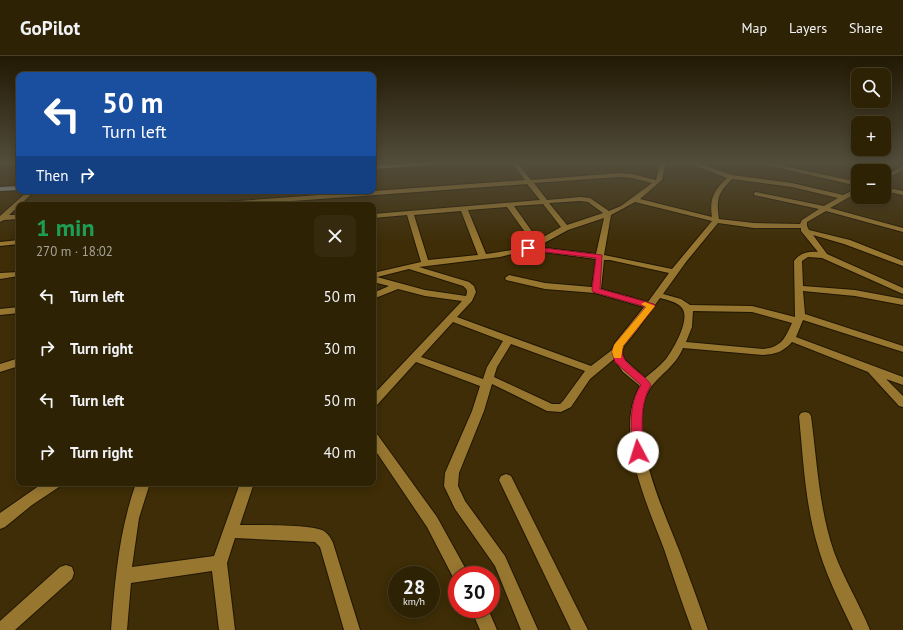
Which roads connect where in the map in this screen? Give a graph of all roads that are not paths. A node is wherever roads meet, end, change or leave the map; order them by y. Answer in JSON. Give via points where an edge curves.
{"nodes":[{"id":1,"x":443,"y":189,"type":"edge"},
{"id":2,"x":535,"y":189,"type":"edge"},
{"id":3,"x":647,"y":189,"type":"edge"},
{"id":4,"x":718,"y":189,"type":"edge"},
{"id":5,"x":808,"y":189,"type":"edge"},
{"id":6,"x":891,"y":191,"type":"edge"},
{"id":7,"x":851,"y":193,"type":"edge"},
{"id":8,"x":903,"y":193,"type":"edge"},
{"id":9,"x":29,"y":194,"type":"edge"},
{"id":10,"x":756,"y":194,"type":"dead end"},
{"id":11,"x":843,"y":197,"type":"junction"},
{"id":12,"x":633,"y":199,"type":"junction"},
{"id":13,"x":544,"y":201,"type":"junction"},
{"id":14,"x":20,"y":202,"type":"edge"},
{"id":15,"x":298,"y":202,"type":"edge"},
{"id":16,"x":16,"y":205,"type":"edge"},
{"id":17,"x":508,"y":205,"type":"junction"},
{"id":18,"x":464,"y":209,"type":"junction"},
{"id":19,"x":826,"y":209,"type":"junction"},
{"id":20,"x":410,"y":214,"type":"junction"},
{"id":21,"x":608,"y":214,"type":"junction"},
{"id":22,"x":376,"y":216,"type":"edge"},
{"id":23,"x":16,"y":217,"type":"edge"},
{"id":24,"x":1,"y":219,"type":"edge"},
{"id":25,"x":716,"y":221,"type":"junction"},
{"id":26,"x":565,"y":228,"type":"junction"},
{"id":27,"x":804,"y":228,"type":"junction"},
{"id":28,"x":903,"y":230,"type":"edge"},
{"id":29,"x":16,"y":242,"type":"edge"},
{"id":30,"x":538,"y":243,"type":"junction"},
{"id":31,"x":0,"y":244,"type":"edge"},
{"id":32,"x":528,"y":248,"type":"junction"},
{"id":33,"x":600,"y":256,"type":"junction"},
{"id":34,"x":824,"y":256,"type":"junction"},
{"id":35,"x":483,"y":257,"type":"junction"},
{"id":36,"x":425,"y":263,"type":"junction"},
{"id":37,"x":903,"y":264,"type":"edge"},
{"id":38,"x":410,"y":266,"type":"junction"},
{"id":39,"x":675,"y":272,"type":"junction"},
{"id":40,"x":16,"y":274,"type":"edge"},
{"id":41,"x":0,"y":276,"type":"edge"},
{"id":42,"x":376,"y":276,"type":"edge"},
{"id":43,"x":376,"y":278,"type":"edge"},
{"id":44,"x":509,"y":278,"type":"dead end"},
{"id":45,"x":397,"y":286,"type":"junction"},
{"id":46,"x":800,"y":288,"type":"junction"},
{"id":47,"x":596,"y":290,"type":"junction"},
{"id":48,"x":903,"y":291,"type":"edge"},
{"id":49,"x":376,"y":295,"type":"edge"},
{"id":50,"x":659,"y":295,"type":"junction"},
{"id":51,"x":469,"y":299,"type":"junction"},
{"id":52,"x":903,"y":302,"type":"edge"},
{"id":53,"x":651,"y":306,"type":"junction"},
{"id":54,"x":687,"y":308,"type":"junction"},
{"id":55,"x":16,"y":310,"type":"edge"},
{"id":56,"x":0,"y":312,"type":"edge"},
{"id":57,"x":450,"y":318,"type":"junction"},
{"id":58,"x":798,"y":319,"type":"junction"},
{"id":59,"x":790,"y":338,"type":"junction"},
{"id":60,"x":509,"y":340,"type":"junction"},
{"id":61,"x":680,"y":345,"type":"junction"},
{"id":62,"x":903,"y":348,"type":"edge"},
{"id":63,"x":617,"y":352,"type":"junction"},
{"id":64,"x":414,"y":358,"type":"junction"},
{"id":65,"x":16,"y":363,"type":"edge"},
{"id":66,"x":0,"y":368,"type":"edge"},
{"id":67,"x":870,"y":369,"type":"junction"},
{"id":68,"x":592,"y":370,"type":"junction"},
{"id":69,"x":487,"y":381,"type":"junction"},
{"id":70,"x":903,"y":382,"type":"edge"},
{"id":71,"x":646,"y":385,"type":"junction"},
{"id":72,"x":376,"y":399,"type":"edge"},
{"id":73,"x":903,"y":404,"type":"edge"},
{"id":74,"x":805,"y":416,"type":"dead end"},
{"id":75,"x":376,"y":441,"type":"edge"},
{"id":76,"x":506,"y":480,"type":"dead end"},
{"id":77,"x":50,"y":486,"type":"edge"},
{"id":78,"x":142,"y":486,"type":"edge"},
{"id":79,"x":246,"y":486,"type":"edge"},
{"id":80,"x":0,"y":522,"type":"edge"},
{"id":81,"x":230,"y":531,"type":"junction"},
{"id":82,"x":220,"y":563,"type":"junction"},
{"id":83,"x":456,"y":566,"type":"edge"},
{"id":84,"x":66,"y":572,"type":"dead end"},
{"id":85,"x":123,"y":576,"type":"junction"},
{"id":86,"x":483,"y":618,"type":"edge"},
{"id":87,"x":2,"y":630,"type":"edge"},
{"id":88,"x":119,"y":630,"type":"edge"},
{"id":89,"x":227,"y":630,"type":"edge"},
{"id":90,"x":352,"y":630,"type":"edge"},
{"id":91,"x":489,"y":630,"type":"edge"},
{"id":92,"x":530,"y":630,"type":"edge"},
{"id":93,"x":580,"y":630,"type":"edge"},
{"id":94,"x":700,"y":630,"type":"edge"},
{"id":95,"x":862,"y":630,"type":"edge"}],
"edges":[{"from":1,"to":15,"type":"street"},
{"from":2,"to":13,"type":"street"},
{"from":3,"to":12,"type":"street"},
{"from":4,"to":25,"type":"street","via":[[714,204]]},
{"from":5,"to":11,"type":"street"},
{"from":6,"to":8,"type":"street"},
{"from":7,"to":11,"type":"street"},
{"from":9,"to":14,"type":"street"},
{"from":10,"to":19,"type":"street"},
{"from":11,"to":19,"type":"street"},
{"from":12,"to":21,"type":"street"},
{"from":12,"to":25,"type":"street","via":[[681,214]]},
{"from":13,"to":17,"type":"street"},
{"from":13,"to":21,"type":"street","via":[[590,200]]},
{"from":13,"to":26,"type":"street"},
{"from":16,"to":24,"type":"street"},
{"from":17,"to":18,"type":"street"},
{"from":17,"to":30,"type":"street"},
{"from":18,"to":20,"type":"street"},
{"from":18,"to":35,"type":"street"},
{"from":19,"to":27,"type":"street","via":[[804,221]]},
{"from":19,"to":28,"type":"street"},
{"from":20,"to":22,"type":"street"},
{"from":20,"to":36,"type":"street"},
{"from":21,"to":26,"type":"street"},
{"from":21,"to":33,"type":"street"},
{"from":23,"to":24,"type":"street"},
{"from":25,"to":27,"type":"street"},
{"from":25,"to":39,"type":"street"},
{"from":26,"to":30,"type":"street"},
{"from":27,"to":34,"type":"street"},
{"from":27,"to":37,"type":"street"},
{"from":29,"to":31,"type":"street"},
{"from":30,"to":32,"type":"street"},
{"from":32,"to":33,"type":"street"},
{"from":32,"to":35,"type":"street","via":[[514,253]]},
{"from":33,"to":39,"type":"street"},
{"from":33,"to":47,"type":"street"},
{"from":34,"to":46,"type":"street","via":[[810,254],[799,258]]},
{"from":34,"to":48,"type":"street"},
{"from":35,"to":36,"type":"street"},
{"from":36,"to":38,"type":"street"},
{"from":38,"to":42,"type":"street"},
{"from":38,"to":51,"type":"street","via":[[466,284],[472,292]]},
{"from":39,"to":50,"type":"street"},
{"from":40,"to":41,"type":"street"},
{"from":43,"to":45,"type":"street"},
{"from":44,"to":47,"type":"street","via":[[545,286]]},
{"from":45,"to":49,"type":"street"},
{"from":45,"to":51,"type":"street"},
{"from":46,"to":52,"type":"street","via":[[855,293]]},
{"from":46,"to":58,"type":"street"},
{"from":47,"to":53,"type":"street"},
{"from":50,"to":53,"type":"street"},
{"from":50,"to":54,"type":"street"},
{"from":51,"to":57,"type":"street"},
{"from":53,"to":63,"type":"street","via":[[619,345]]},
{"from":54,"to":58,"type":"street","via":[[752,309]]},
{"from":54,"to":61,"type":"street","via":[[690,314],[688,325]]},
{"from":55,"to":56,"type":"street"},
{"from":57,"to":60,"type":"street"},
{"from":57,"to":64,"type":"street"},
{"from":58,"to":59,"type":"street"},
{"from":58,"to":62,"type":"street"},
{"from":59,"to":61,"type":"street","via":[[781,348],[763,352]]},
{"from":59,"to":67,"type":"street"},
{"from":60,"to":68,"type":"street"},
{"from":60,"to":69,"type":"street","via":[[498,356]]},
{"from":61,"to":71,"type":"street","via":[[670,361]]},
{"from":63,"to":68,"type":"street"},
{"from":63,"to":71,"type":"street","via":[[619,360]]},
{"from":64,"to":69,"type":"street"},
{"from":64,"to":72,"type":"street"},
{"from":65,"to":66,"type":"street"},
{"from":67,"to":70,"type":"street"},
{"from":67,"to":73,"type":"street"},
{"from":68,"to":69,"type":"street","via":[[570,401],[559,409]]},
{"from":69,"to":92,"type":"street","via":[[478,411],[452,473],[451,486],[460,505],[500,561]]},
{"from":71,"to":94,"type":"street","via":[[638,404],[638,452],[646,482]]},
{"from":74,"to":95,"type":"street","via":[[823,540],[836,577]]},
{"from":75,"to":83,"type":"street","via":[[432,522]]},
{"from":76,"to":93,"type":"street"},
{"from":77,"to":80,"type":"street"},
{"from":78,"to":85,"type":"street","via":[[134,512]]},
{"from":79,"to":81,"type":"street"},
{"from":81,"to":82,"type":"street"},
{"from":81,"to":90,"type":"street","via":[[319,536],[326,543]]},
{"from":82,"to":85,"type":"street"},
{"from":82,"to":89,"type":"street"},
{"from":84,"to":87,"type":"street"},
{"from":85,"to":88,"type":"street"},
{"from":86,"to":91,"type":"street"}]}
